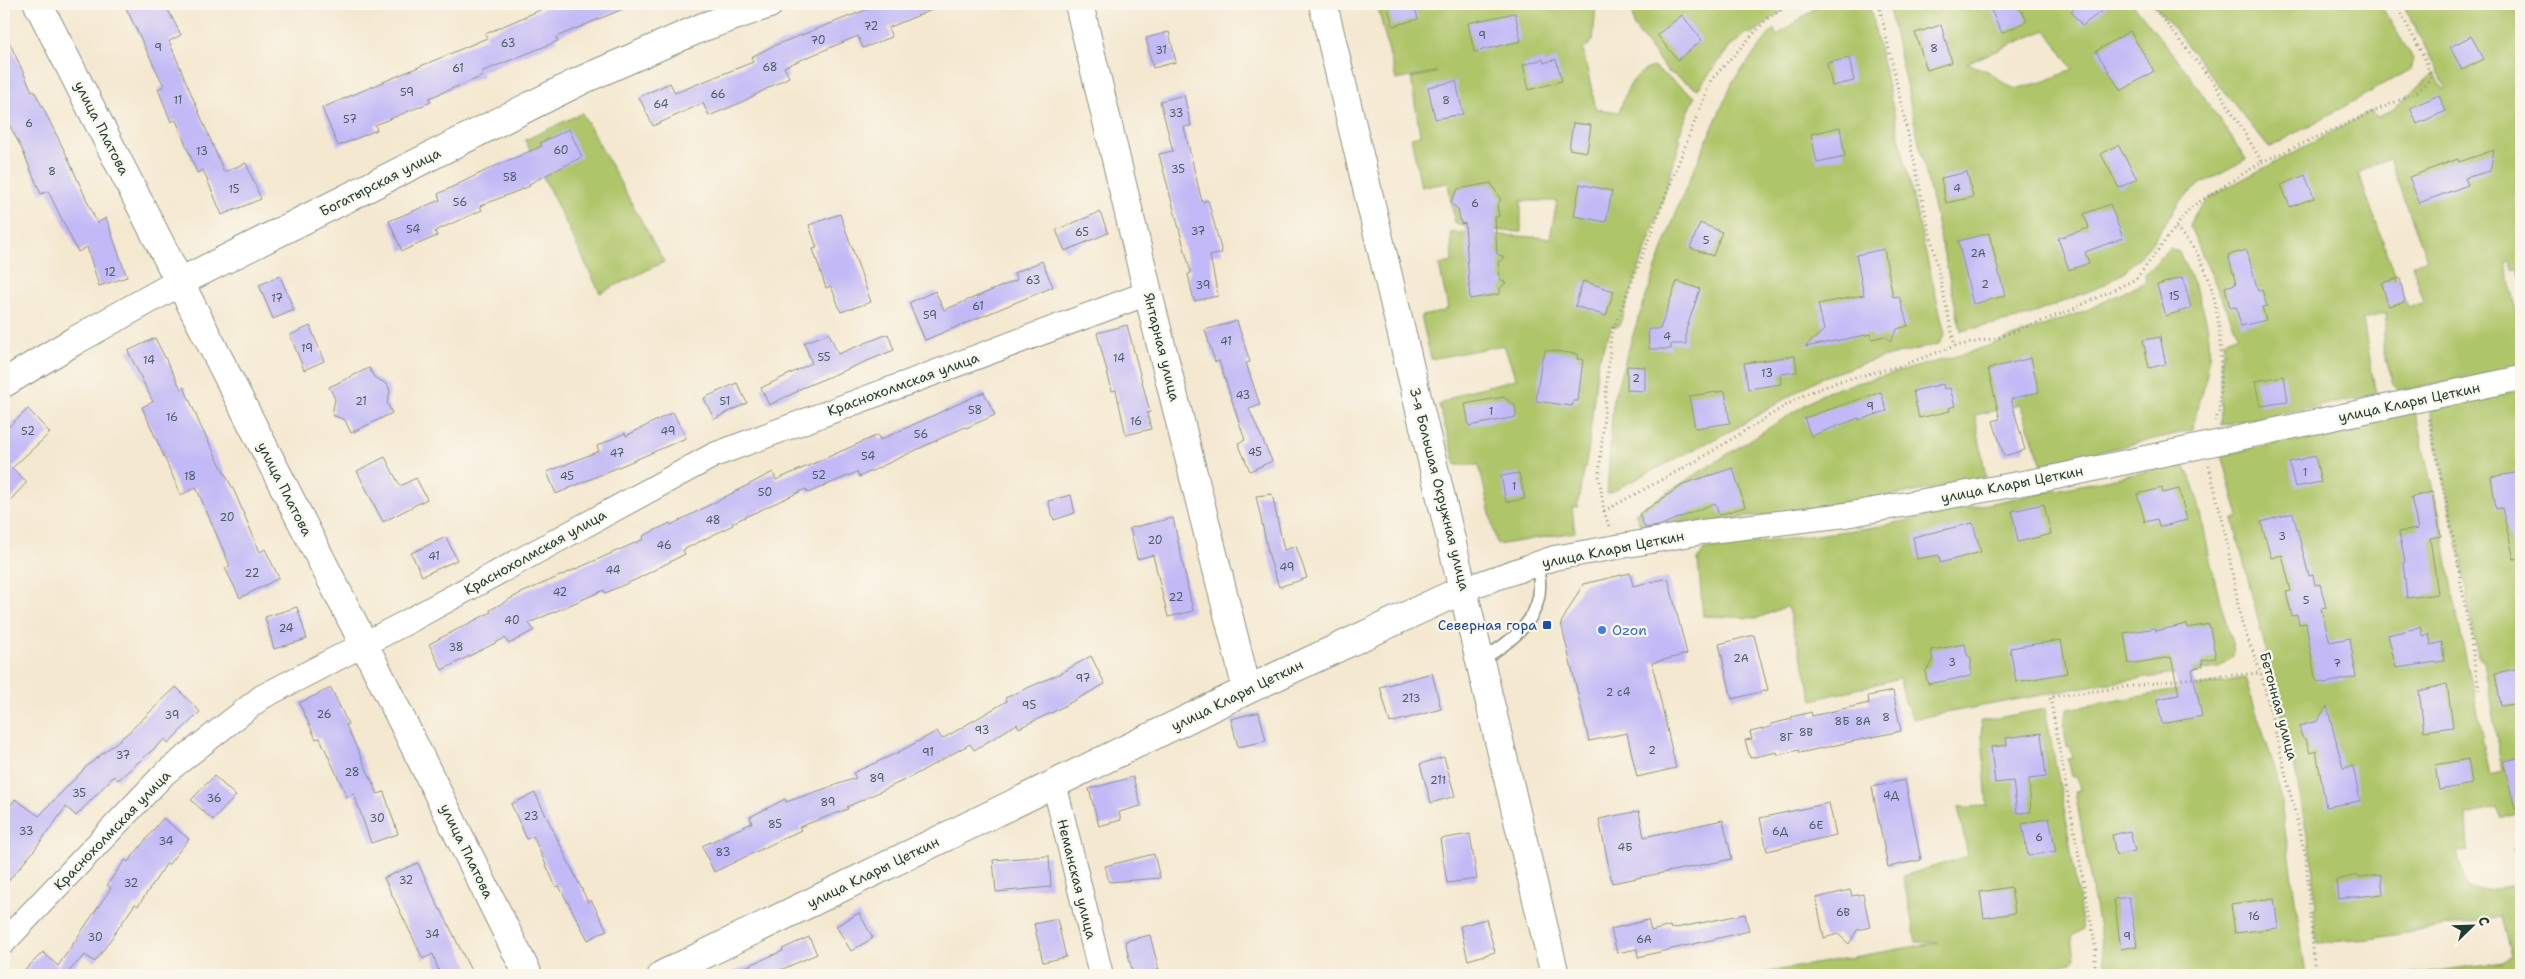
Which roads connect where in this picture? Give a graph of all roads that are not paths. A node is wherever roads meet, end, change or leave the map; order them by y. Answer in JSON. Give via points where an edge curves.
{"nodes":[{"id":1,"x":38,"y":4,"type":"edge"},
{"id":2,"x":768,"y":4,"type":"edge"},
{"id":3,"x":1079,"y":4,"type":"edge"},
{"id":4,"x":1322,"y":4,"type":"edge"},
{"id":5,"x":180,"y":282,"type":"junction"},
{"id":6,"x":1148,"y":293,"type":"junction"},
{"id":7,"x":2521,"y":378,"type":"edge"},
{"id":8,"x":4,"y":383,"type":"edge"},
{"id":9,"x":1536,"y":564,"type":"junction"},
{"id":10,"x":1464,"y":589,"type":"junction"},
{"id":11,"x":364,"y":644,"type":"junction"},
{"id":12,"x":1481,"y":660,"type":"junction"},
{"id":13,"x":1247,"y":690,"type":"junction"},
{"id":14,"x":1054,"y":783,"type":"junction"},
{"id":15,"x":4,"y":942,"type":"edge"},
{"id":16,"x":528,"y":975,"type":"edge"},
{"id":17,"x":662,"y":975,"type":"edge"},
{"id":18,"x":1101,"y":975,"type":"edge"},
{"id":19,"x":1555,"y":975,"type":"edge"}],
"edges":[{"from":1,"to":5,"type":"street","name":"улица Платова"},
{"from":2,"to":5,"type":"street","name":"Богатырская улица","via":[[582,80]]},
{"from":3,"to":6,"type":"street","name":"Янтарная улица"},
{"from":4,"to":10,"type":"street","name":"3-я Большая Окружная улица"},
{"from":5,"to":8,"type":"street","name":"Богатырская улица"},
{"from":5,"to":11,"type":"street","name":"улица Платова"},
{"from":6,"to":11,"type":"street","name":"Краснохолмская улица","via":[[714,455]]},
{"from":6,"to":13,"type":"street","name":"Янтарная улица"},
{"from":7,"to":9,"type":"street","name":"улица Клары Цеткин","via":[[2056,477],[1846,515],[1617,545]]},
{"from":9,"to":10,"type":"street","name":"улица Клары Цеткин"},
{"from":9,"to":12,"type":"lane","via":[[1541,579],[1534,615],[1510,643]]},
{"from":10,"to":12,"type":"street","name":"3-я Большая Окружная улица"},
{"from":10,"to":13,"type":"street","name":"улица Клары Цеткин"},
{"from":11,"to":15,"type":"street","name":"Краснохолмская улица","via":[[262,697],[165,773]]},
{"from":11,"to":16,"type":"street","name":"улица Платова"},
{"from":12,"to":19,"type":"street","name":"3-я Большая Окружная улица"},
{"from":13,"to":14,"type":"street","name":"улица Клары Цеткин"},
{"from":14,"to":17,"type":"street","name":"улица Клары Цеткин"},
{"from":14,"to":18,"type":"street","name":"Неманская улица"}]}
